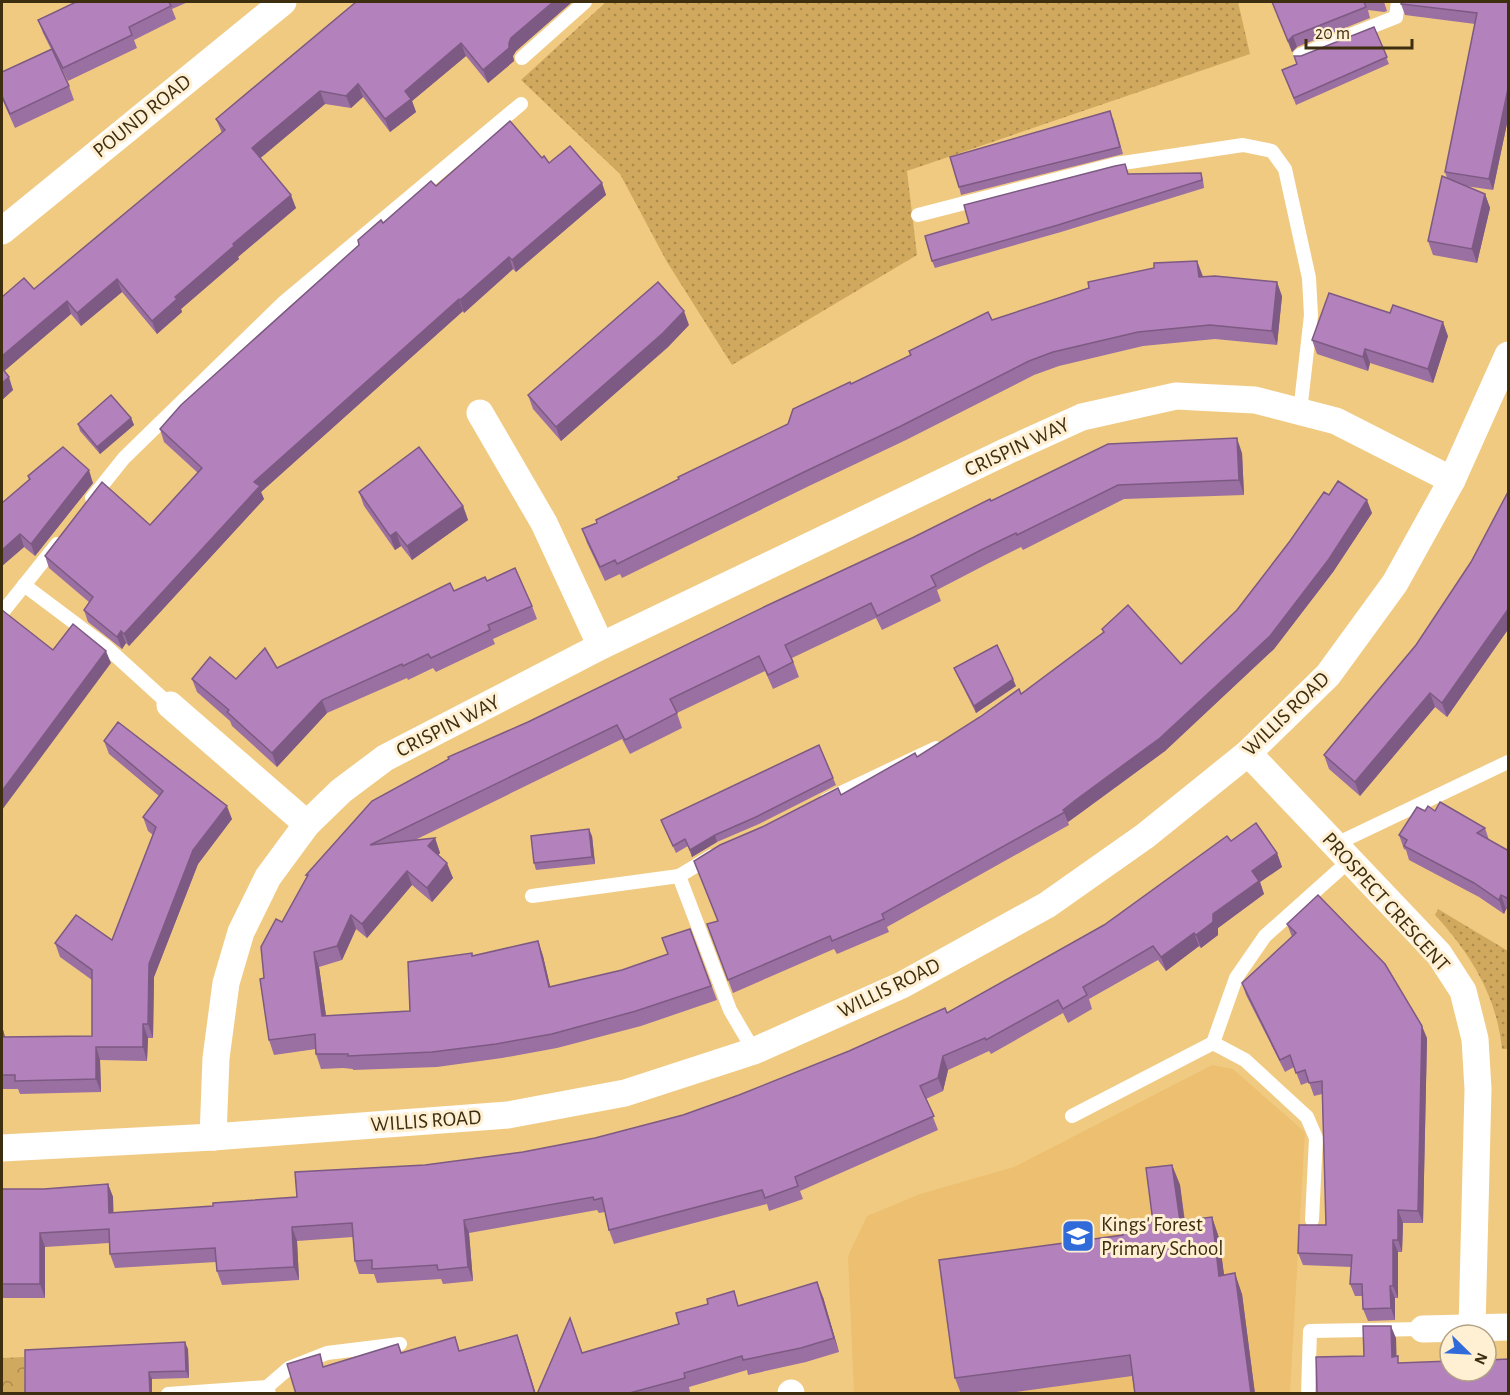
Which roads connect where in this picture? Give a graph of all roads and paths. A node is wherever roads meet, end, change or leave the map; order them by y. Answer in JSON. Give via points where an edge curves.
{"nodes":[{"id":1,"x":284,"y":2,"type":"edge"},
{"id":2,"x":585,"y":2,"type":"edge"},
{"id":3,"x":1398,"y":2,"type":"edge"},
{"id":4,"x":1300,"y":56,"type":"edge"},
{"id":5,"x":522,"y":58,"type":"dead end"},
{"id":6,"x":521,"y":104,"type":"dead end"},
{"id":7,"x":918,"y":216,"type":"dead end"},
{"id":8,"x":6,"y":218,"type":"edge"},
{"id":9,"x":1509,"y":355,"type":"edge"},
{"id":10,"x":1300,"y":412,"type":"junction"},
{"id":11,"x":480,"y":413,"type":"dead end"},
{"id":12,"x":1452,"y":480,"type":"junction"},
{"id":13,"x":81,"y":513,"type":"edge"},
{"id":14,"x":67,"y":531,"type":"edge"},
{"id":15,"x":24,"y":585,"type":"junction"},
{"id":16,"x":2,"y":613,"type":"edge"},
{"id":17,"x":601,"y":646,"type":"junction"},
{"id":18,"x":170,"y":705,"type":"joint"},
{"id":19,"x":952,"y":740,"type":"edge"},
{"id":20,"x":1248,"y":753,"type":"junction"},
{"id":21,"x":1509,"y":762,"type":"edge"},
{"id":22,"x":811,"y":806,"type":"edge"},
{"id":23,"x":307,"y":824,"type":"junction"},
{"id":24,"x":721,"y":850,"type":"edge"},
{"id":25,"x":1342,"y":853,"type":"junction"},
{"id":26,"x":679,"y":876,"type":"junction"},
{"id":27,"x":532,"y":896,"type":"dead end"},
{"id":28,"x":1213,"y":1043,"type":"junction"},
{"id":29,"x":754,"y":1051,"type":"junction"},
{"id":30,"x":1072,"y":1116,"type":"dead end"},
{"id":31,"x":213,"y":1137,"type":"junction"},
{"id":32,"x":2,"y":1148,"type":"edge"},
{"id":33,"x":1312,"y":1220,"type":"dead end"},
{"id":34,"x":1472,"y":1323,"type":"edge"},
{"id":35,"x":1423,"y":1329,"type":"joint"},
{"id":36,"x":1438,"y":1329,"type":"edge"},
{"id":37,"x":399,"y":1344,"type":"edge"},
{"id":38,"x":268,"y":1390,"type":"edge"},
{"id":39,"x":168,"y":1394,"type":"edge"},
{"id":40,"x":1308,"y":1394,"type":"edge"}],
"edges":[{"from":1,"to":8,"type":"street","name":"POUND ROAD"},
{"from":2,"to":5,"type":"lane"},
{"from":3,"to":4,"type":"lane","via":[[1396,17]]},
{"from":6,"to":13,"type":"lane","via":[[284,302],[124,458]]},
{"from":7,"to":10,"type":"lane","via":[[1116,164],[1243,145],[1272,151],[1285,169],[1310,278],[1311,315]]},
{"from":9,"to":12,"type":"street","name":"WILLIS ROAD"},
{"from":10,"to":12,"type":"street","name":"CRISPIN WAY","via":[[1336,422]]},
{"from":10,"to":17,"type":"street","name":"CRISPIN WAY","via":[[1256,400],[1176,396],[1083,417]]},
{"from":11,"to":17,"type":"street","via":[[544,523]]},
{"from":12,"to":20,"type":"street","name":"WILLIS ROAD","via":[[1395,584],[1328,675]]},
{"from":14,"to":15,"type":"lane"},
{"from":15,"to":16,"type":"lane"},
{"from":15,"to":18,"type":"lane","via":[[104,645]]},
{"from":17,"to":23,"type":"street","name":"CRISPIN WAY","via":[[385,758],[341,791]]},
{"from":18,"to":23,"type":"street"},
{"from":19,"to":22,"type":"lane"},
{"from":20,"to":25,"type":"street","name":"PROSPECT CRESCENT"},
{"from":20,"to":29,"type":"street","name":"WILLIS ROAD","via":[[1145,836],[1047,905],[902,985]]},
{"from":21,"to":25,"type":"lane"},
{"from":23,"to":31,"type":"street","name":"CRISPIN WAY","via":[[268,877],[241,932],[226,983],[216,1058]]},
{"from":24,"to":26,"type":"lane"},
{"from":25,"to":28,"type":"lane","via":[[1265,936],[1236,978]]},
{"from":25,"to":34,"type":"street","name":"PROSPECT CRESCENT","via":[[1439,954],[1463,991],[1475,1039],[1478,1089]]},
{"from":26,"to":27,"type":"lane"},
{"from":26,"to":29,"type":"lane","via":[[730,1010]]},
{"from":28,"to":30,"type":"lane"},
{"from":28,"to":33,"type":"lane","via":[[1245,1060],[1307,1117],[1316,1138]]},
{"from":29,"to":31,"type":"street","name":"WILLIS ROAD","via":[[625,1094],[508,1115]]},
{"from":31,"to":32,"type":"street","name":"WILLIS ROAD"},
{"from":35,"to":36,"type":"street"},
{"from":35,"to":40,"type":"lane","via":[[1310,1331]]},
{"from":37,"to":38,"type":"lane","via":[[327,1353],[289,1368]]},
{"from":38,"to":39,"type":"lane"}]}
